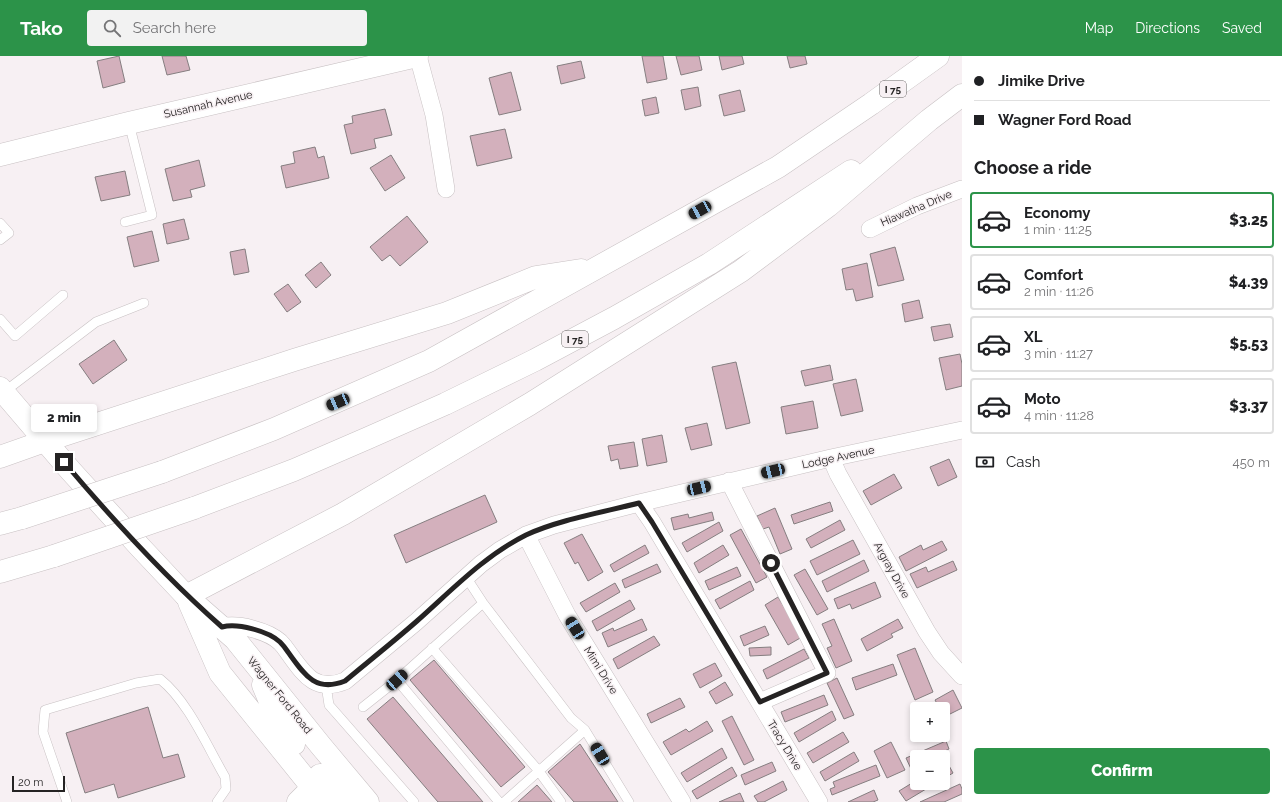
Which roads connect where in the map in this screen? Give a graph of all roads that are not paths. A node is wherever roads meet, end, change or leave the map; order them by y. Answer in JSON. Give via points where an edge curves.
{"nodes":[{"id":1,"x":418,"y":56,"type":"edge"},
{"id":2,"x":938,"y":56,"type":"edge"},
{"id":3,"x":962,"y":95,"type":"edge"},
{"id":4,"x":929,"y":120,"type":"junction"},
{"id":5,"x":129,"y":123,"type":"junction"},
{"id":6,"x":0,"y":155,"type":"edge"},
{"id":7,"x":446,"y":189,"type":"dead end"},
{"id":8,"x":962,"y":190,"type":"edge"},
{"id":9,"x":125,"y":222,"type":"dead end"},
{"id":10,"x":0,"y":223,"type":"edge"},
{"id":11,"x":870,"y":229,"type":"dead end"},
{"id":12,"x":0,"y":240,"type":"edge"},
{"id":13,"x":596,"y":268,"type":"junction"},
{"id":14,"x":63,"y":295,"type":"dead end"},
{"id":15,"x":144,"y":302,"type":"dead end"},
{"id":16,"x":0,"y":319,"type":"edge"},
{"id":17,"x":2,"y":390,"type":"edge"},
{"id":18,"x":962,"y":430,"type":"edge"},
{"id":19,"x":45,"y":441,"type":"junction"},
{"id":20,"x":0,"y":457,"type":"edge"},
{"id":21,"x":831,"y":458,"type":"junction"},
{"id":22,"x":730,"y":481,"type":"junction"},
{"id":23,"x":639,"y":503,"type":"junction"},
{"id":24,"x":0,"y":524,"type":"edge"},
{"id":25,"x":526,"y":535,"type":"junction"},
{"id":26,"x":0,"y":572,"type":"edge"},
{"id":27,"x":466,"y":577,"type":"junction"},
{"id":28,"x":186,"y":596,"type":"junction"},
{"id":29,"x":483,"y":603,"type":"junction"},
{"id":30,"x":222,"y":627,"type":"junction"},
{"id":31,"x":432,"y":648,"type":"junction"},
{"id":32,"x":254,"y":662,"type":"junction"},
{"id":33,"x":962,"y":676,"type":"edge"},
{"id":34,"x":397,"y":680,"type":"junction"},
{"id":35,"x":326,"y":685,"type":"junction"},
{"id":36,"x":760,"y":702,"type":"junction"},
{"id":37,"x":363,"y":707,"type":"dead end"},
{"id":38,"x":585,"y":730,"type":"junction"},
{"id":39,"x":538,"y":770,"type":"junction"},
{"id":40,"x":314,"y":792,"type":"edge"},
{"id":41,"x":67,"y":802,"type":"edge"},
{"id":42,"x":217,"y":802,"type":"edge"},
{"id":43,"x":342,"y":802,"type":"edge"},
{"id":44,"x":368,"y":802,"type":"edge"},
{"id":45,"x":414,"y":802,"type":"edge"},
{"id":46,"x":499,"y":802,"type":"edge"},
{"id":47,"x":504,"y":802,"type":"edge"},
{"id":48,"x":561,"y":802,"type":"edge"},
{"id":49,"x":629,"y":802,"type":"edge"},
{"id":50,"x":682,"y":802,"type":"edge"},
{"id":51,"x":819,"y":802,"type":"edge"}],
"edges":[{"from":1,"to":5,"type":"main road","name":"Susannah Avenue"},
{"from":1,"to":7,"type":"street","via":[[434,115]]},
{"from":2,"to":13,"type":"main road","number":"I 75","via":[[778,167]]},
{"from":3,"to":4,"type":"main road","number":"I 75"},
{"from":4,"to":26,"type":"main road","number":"I 75","bridge":true,"via":[[709,264],[535,360],[446,404],[294,470],[194,508]]},
{"from":4,"to":28,"type":"main road","via":[[828,206],[741,272],[530,404],[356,506]]},
{"from":5,"to":6,"type":"main road","name":"Susannah Avenue"},
{"from":5,"to":9,"type":"lane","via":[[152,215]]},
{"from":8,"to":11,"type":"street","name":"Hiawatha Drive","via":[[917,206]]},
{"from":10,"to":12,"type":"lane","via":[[9,233]]},
{"from":13,"to":19,"type":"main road","via":[[536,277],[448,313]]},
{"from":13,"to":24,"type":"main road","number":"I 75","bridge":true,"via":[[429,361],[281,426],[162,472]]},
{"from":14,"to":16,"type":"lane","via":[[15,336]]},
{"from":15,"to":17,"type":"lane","via":[[96,322]]},
{"from":17,"to":19,"type":"main road","name":"Wagner Ford Road"},
{"from":18,"to":21,"type":"street","name":"Lodge Avenue"},
{"from":19,"to":20,"type":"main road"},
{"from":19,"to":28,"type":"main road","name":"Wagner Ford Road"},
{"from":21,"to":22,"type":"street","name":"Lodge Avenue"},
{"from":21,"to":33,"type":"street","name":"Argray Drive","via":[[927,632],[940,653]]},
{"from":22,"to":23,"type":"street","name":"Lodge Avenue"},
{"from":22,"to":36,"type":"street","via":[[827,673]]},
{"from":23,"to":25,"type":"street","name":"Lodge Avenue"},
{"from":23,"to":36,"type":"street","name":"Tracy Drive"},
{"from":25,"to":27,"type":"street","name":"Lodge Avenue","via":[[500,550]]},
{"from":25,"to":50,"type":"street","name":"Mimi Drive","via":[[567,615]]},
{"from":27,"to":29,"type":"lane"},
{"from":27,"to":35,"type":"street","name":"Lodge Avenue","via":[[345,681],[336,685]]},
{"from":28,"to":30,"type":"main road","name":"Wagner Ford Road"},
{"from":28,"to":40,"type":"main road","name":"Wagner Ford Road","via":[[220,673]]},
{"from":29,"to":31,"type":"lane"},
{"from":29,"to":38,"type":"lane","via":[[570,718]]},
{"from":30,"to":32,"type":"main road","name":"Wagner Ford Road"},
{"from":30,"to":35,"type":"street","via":[[247,628],[267,634],[280,642],[303,674]]},
{"from":31,"to":34,"type":"lane"},
{"from":31,"to":39,"type":"lane"},
{"from":32,"to":40,"type":"main road","via":[[281,728]]},
{"from":32,"to":44,"type":"main road","name":"Wagner Ford Road"},
{"from":34,"to":37,"type":"lane"},
{"from":34,"to":46,"type":"lane"},
{"from":35,"to":45,"type":"lane","via":[[329,705]]},
{"from":36,"to":51,"type":"street","name":"Tracy Drive"},
{"from":38,"to":39,"type":"lane"},
{"from":38,"to":49,"type":"lane"},
{"from":39,"to":47,"type":"lane"},
{"from":39,"to":48,"type":"lane"},
{"from":40,"to":43,"type":"main road"},
{"from":41,"to":42,"type":"lane","via":[[43,732],[45,710],[136,683],[160,679],[183,704],[225,777],[226,789]]}]}
